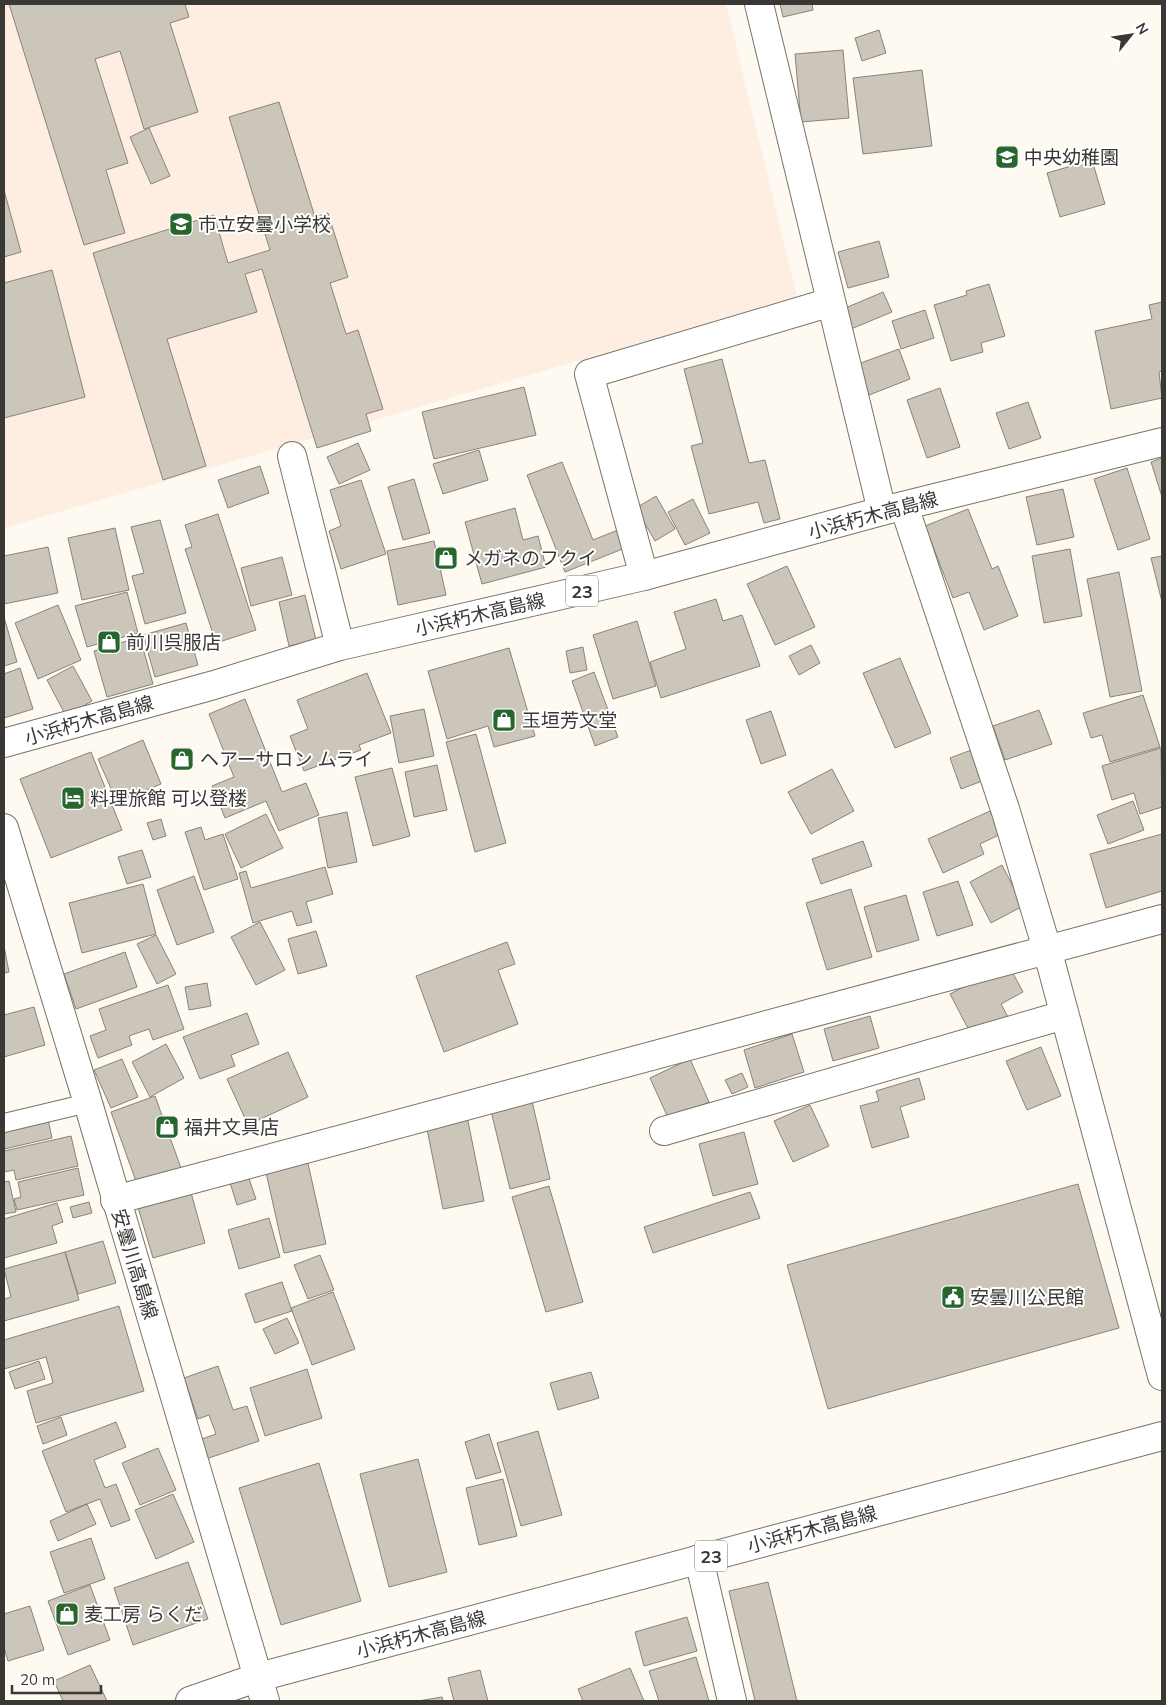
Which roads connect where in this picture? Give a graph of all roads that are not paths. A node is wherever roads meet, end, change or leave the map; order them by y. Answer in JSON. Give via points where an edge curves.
{"nodes":[{"id":1,"x":759,"y":4,"type":"edge"},
{"id":2,"x":831,"y":302,"type":"junction"},
{"id":3,"x":1162,"y":442,"type":"edge"},
{"id":4,"x":292,"y":456,"type":"dead end"},
{"id":5,"x":893,"y":509,"type":"junction"},
{"id":6,"x":644,"y":576,"type":"junction"},
{"id":7,"x":340,"y":646,"type":"junction"},
{"id":8,"x":4,"y":743,"type":"edge"},
{"id":9,"x":4,"y":828,"type":"edge"},
{"id":10,"x":1162,"y":919,"type":"edge"},
{"id":11,"x":1047,"y":949,"type":"junction"},
{"id":12,"x":1064,"y":1015,"type":"junction"},
{"id":13,"x":88,"y":1103,"type":"junction"},
{"id":14,"x":4,"y":1123,"type":"edge"},
{"id":15,"x":664,"y":1131,"type":"dead end"},
{"id":16,"x":115,"y":1200,"type":"junction"},
{"id":17,"x":1162,"y":1376,"type":"edge"},
{"id":18,"x":1162,"y":1436,"type":"edge"},
{"id":19,"x":699,"y":1560,"type":"junction"},
{"id":20,"x":262,"y":1689,"type":"edge"},
{"id":21,"x":190,"y":1701,"type":"edge"},
{"id":22,"x":732,"y":1701,"type":"edge"}],
"edges":[{"from":1,"to":2,"type":"street"},
{"from":2,"to":5,"type":"street"},
{"from":2,"to":6,"type":"street","via":[[589,374]]},
{"from":3,"to":5,"type":"street","name":"小浜朽木高島線","number":"23"},
{"from":4,"to":7,"type":"street"},
{"from":5,"to":6,"type":"street","name":"小浜朽木高島線","number":"23"},
{"from":5,"to":11,"type":"street","via":[[1006,812]]},
{"from":6,"to":7,"type":"street","name":"小浜朽木高島線","number":"23"},
{"from":7,"to":8,"type":"street","name":"小浜朽木高島線","number":"23","via":[[214,685]]},
{"from":9,"to":13,"type":"street","name":"安曇川高島線"},
{"from":10,"to":11,"type":"street"},
{"from":11,"to":12,"type":"street"},
{"from":11,"to":16,"type":"street"},
{"from":12,"to":15,"type":"street"},
{"from":12,"to":17,"type":"street"},
{"from":13,"to":14,"type":"lane"},
{"from":13,"to":16,"type":"street","name":"安曇川高島線"},
{"from":16,"to":20,"type":"street","name":"安曇川高島線"},
{"from":18,"to":19,"type":"street","name":"小浜朽木高島線","number":"23"},
{"from":19,"to":20,"type":"street","name":"小浜朽木高島線","number":"23"},
{"from":19,"to":22,"type":"street"},
{"from":20,"to":21,"type":"street","name":"小浜朽木高島線"}]}
